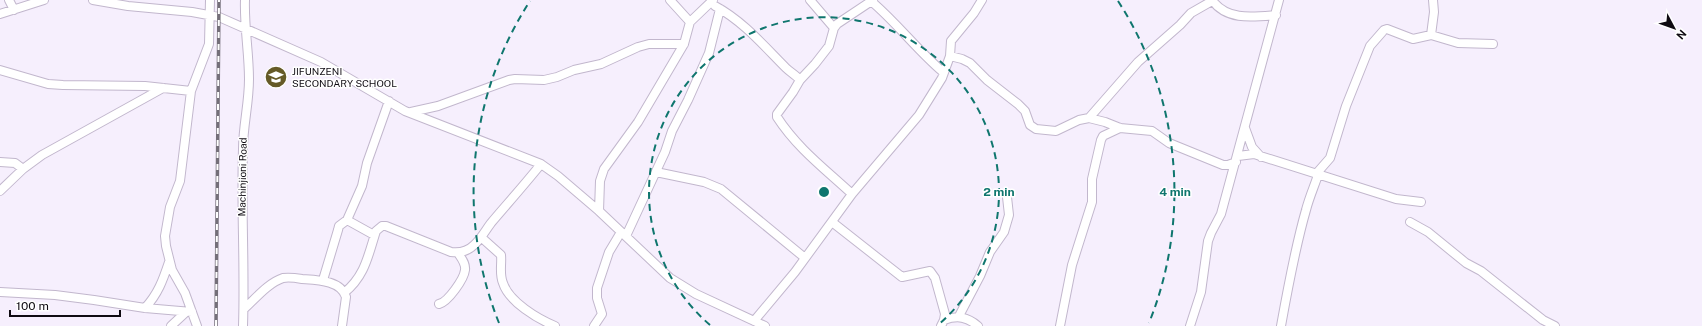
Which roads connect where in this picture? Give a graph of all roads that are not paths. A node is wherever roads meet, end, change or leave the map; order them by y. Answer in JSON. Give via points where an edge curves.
{"nodes":[{"id":1,"x":9,"y":0,"type":"edge"},
{"id":2,"x":44,"y":0,"type":"edge"},
{"id":3,"x":93,"y":0,"type":"edge"},
{"id":4,"x":210,"y":0,"type":"edge"},
{"id":5,"x":245,"y":0,"type":"edge"},
{"id":6,"x":670,"y":0,"type":"edge"},
{"id":7,"x":810,"y":0,"type":"edge"},
{"id":8,"x":982,"y":0,"type":"edge"},
{"id":9,"x":1212,"y":0,"type":"edge"},
{"id":10,"x":1279,"y":0,"type":"edge"},
{"id":11,"x":1433,"y":0,"type":"edge"},
{"id":12,"x":711,"y":1,"type":"edge"},
{"id":13,"x":872,"y":1,"type":"edge"},
{"id":14,"x":720,"y":8,"type":"junction"},
{"id":15,"x":14,"y":10,"type":"junction"},
{"id":16,"x":0,"y":14,"type":"edge"},
{"id":17,"x":211,"y":15,"type":"junction"},
{"id":18,"x":1276,"y":15,"type":"junction"},
{"id":19,"x":690,"y":22,"type":"junction"},
{"id":20,"x":834,"y":28,"type":"junction"},
{"id":21,"x":246,"y":29,"type":"junction"},
{"id":22,"x":1431,"y":35,"type":"junction"},
{"id":23,"x":684,"y":44,"type":"junction"},
{"id":24,"x":1492,"y":44,"type":"dead end"},
{"id":25,"x":950,"y":56,"type":"junction"},
{"id":26,"x":0,"y":70,"type":"edge"},
{"id":27,"x":943,"y":72,"type":"junction"},
{"id":28,"x":800,"y":80,"type":"junction"},
{"id":29,"x":163,"y":88,"type":"junction"},
{"id":30,"x":191,"y":91,"type":"junction"},
{"id":31,"x":389,"y":101,"type":"junction"},
{"id":32,"x":409,"y":112,"type":"junction"},
{"id":33,"x":1089,"y":118,"type":"junction"},
{"id":34,"x":1120,"y":128,"type":"junction"},
{"id":35,"x":1245,"y":128,"type":"junction"},
{"id":36,"x":1261,"y":157,"type":"junction"},
{"id":37,"x":1237,"y":159,"type":"junction"},
{"id":38,"x":0,"y":162,"type":"edge"},
{"id":39,"x":541,"y":164,"type":"junction"},
{"id":40,"x":23,"y":170,"type":"junction"},
{"id":41,"x":656,"y":172,"type":"junction"},
{"id":42,"x":1317,"y":175,"type":"junction"},
{"id":43,"x":0,"y":190,"type":"edge"},
{"id":44,"x":852,"y":194,"type":"junction"},
{"id":45,"x":1007,"y":197,"type":"dead end"},
{"id":46,"x":1421,"y":202,"type":"dead end"},
{"id":47,"x":599,"y":211,"type":"junction"},
{"id":48,"x":347,"y":220,"type":"junction"},
{"id":49,"x":832,"y":222,"type":"junction"},
{"id":50,"x":1410,"y":222,"type":"dead end"},
{"id":51,"x":624,"y":234,"type":"junction"},
{"id":52,"x":374,"y":235,"type":"junction"},
{"id":53,"x":482,"y":238,"type":"junction"},
{"id":54,"x":458,"y":253,"type":"junction"},
{"id":55,"x":806,"y":258,"type":"junction"},
{"id":56,"x":169,"y":262,"type":"junction"},
{"id":57,"x":323,"y":280,"type":"junction"},
{"id":58,"x":0,"y":292,"type":"edge"},
{"id":59,"x":344,"y":293,"type":"junction"},
{"id":60,"x":439,"y":304,"type":"dead end"},
{"id":61,"x":145,"y":308,"type":"junction"},
{"id":62,"x":244,"y":309,"type":"junction"},
{"id":63,"x":189,"y":312,"type":"junction"},
{"id":64,"x":959,"y":316,"type":"junction"},
{"id":65,"x":754,"y":321,"type":"junction"},
{"id":66,"x":943,"y":323,"type":"edge"},
{"id":67,"x":172,"y":326,"type":"edge"},
{"id":68,"x":197,"y":326,"type":"edge"},
{"id":69,"x":243,"y":326,"type":"edge"},
{"id":70,"x":342,"y":326,"type":"edge"},
{"id":71,"x":555,"y":326,"type":"edge"},
{"id":72,"x":594,"y":326,"type":"edge"},
{"id":73,"x":765,"y":326,"type":"edge"},
{"id":74,"x":978,"y":326,"type":"edge"},
{"id":75,"x":1060,"y":326,"type":"edge"},
{"id":76,"x":1190,"y":326,"type":"edge"},
{"id":77,"x":1281,"y":326,"type":"edge"},
{"id":78,"x":1555,"y":326,"type":"edge"}],
"edges":[{"from":1,"to":15,"type":"street"},
{"from":2,"to":15,"type":"street"},
{"from":3,"to":17,"type":"street"},
{"from":4,"to":17,"type":"street"},
{"from":5,"to":21,"type":"street","name":"Machinjioni Road"},
{"from":6,"to":19,"type":"street"},
{"from":7,"to":20,"type":"street"},
{"from":8,"to":25,"type":"street","via":[[951,41]]},
{"from":9,"to":18,"type":"street","via":[[1218,7],[1233,15]]},
{"from":9,"to":33,"type":"street","via":[[1191,13],[1138,62]]},
{"from":10,"to":18,"type":"street"},
{"from":11,"to":22,"type":"street"},
{"from":12,"to":14,"type":"street"},
{"from":12,"to":19,"type":"street"},
{"from":13,"to":20,"type":"street","via":[[842,19]]},
{"from":13,"to":27,"type":"street"},
{"from":14,"to":28,"type":"street","via":[[765,45],[787,70]]},
{"from":14,"to":41,"type":"street","via":[[709,53]]},
{"from":15,"to":16,"type":"street"},
{"from":17,"to":21,"type":"street"},
{"from":17,"to":30,"type":"street","via":[[209,44]]},
{"from":18,"to":35,"type":"street"},
{"from":19,"to":23,"type":"street"},
{"from":20,"to":28,"type":"street","via":[[828,46]]},
{"from":21,"to":31,"type":"street","via":[[321,62]]},
{"from":21,"to":62,"type":"street","name":"Machinjioni Road","via":[[249,104],[244,122],[242,147],[241,221]]},
{"from":22,"to":24,"type":"street","via":[[1458,43]]},
{"from":22,"to":42,"type":"street","via":[[1413,39],[1387,29],[1381,32],[1364,59],[1330,158]]},
{"from":23,"to":32,"type":"street","via":[[649,44],[601,64],[557,77],[544,80],[515,79],[438,106]]},
{"from":23,"to":47,"type":"street","via":[[638,122],[604,169],[600,181]]},
{"from":25,"to":27,"type":"street"},
{"from":25,"to":33,"type":"street","via":[[970,63],[986,80],[1018,104],[1025,111],[1030,125],[1036,128],[1056,130]]},
{"from":26,"to":29,"type":"street","via":[[63,86]]},
{"from":27,"to":44,"type":"street","via":[[937,88],[919,115]]},
{"from":28,"to":44,"type":"street","via":[[777,111],[777,117],[787,133],[806,153]]},
{"from":29,"to":30,"type":"street"},
{"from":29,"to":40,"type":"street","via":[[42,155]]},
{"from":30,"to":56,"type":"street","via":[[180,181],[166,226]]},
{"from":31,"to":32,"type":"street"},
{"from":31,"to":48,"type":"street","via":[[362,186]]},
{"from":32,"to":39,"type":"street"},
{"from":33,"to":34,"type":"street"},
{"from":34,"to":37,"type":"street","via":[[1152,131],[1169,143],[1223,165]]},
{"from":34,"to":75,"type":"street","via":[[1103,136],[1098,149],[1092,179],[1092,202],[1072,265]]},
{"from":35,"to":36,"type":"street","via":[[1252,147]]},
{"from":35,"to":37,"type":"street"},
{"from":36,"to":37,"type":"street","via":[[1251,154]]},
{"from":36,"to":42,"type":"street"},
{"from":37,"to":76,"type":"street","via":[[1221,214],[1208,241],[1201,292]]},
{"from":38,"to":40,"type":"street","via":[[15,163]]},
{"from":39,"to":47,"type":"street"},
{"from":39,"to":53,"type":"street","via":[[490,224]]},
{"from":40,"to":43,"type":"street"},
{"from":41,"to":51,"type":"street"},
{"from":41,"to":55,"type":"street","via":[[704,182],[720,189]]},
{"from":42,"to":46,"type":"street","via":[[1396,199]]},
{"from":42,"to":77,"type":"street","via":[[1291,268]]},
{"from":44,"to":49,"type":"street"},
{"from":45,"to":64,"type":"street","via":[[1009,215],[1004,232],[990,252]]},
{"from":47,"to":51,"type":"street"},
{"from":48,"to":52,"type":"street"},
{"from":48,"to":57,"type":"street","via":[[339,226]]},
{"from":49,"to":55,"type":"street"},
{"from":49,"to":66,"type":"street","via":[[902,277],[930,271],[935,278],[944,310]]},
{"from":50,"to":78,"type":"street","via":[[1428,232],[1464,262],[1481,271],[1543,320]]},
{"from":51,"to":65,"type":"street","via":[[670,278]]},
{"from":51,"to":72,"type":"street","via":[[608,252],[597,288],[602,314]]},
{"from":52,"to":54,"type":"street","via":[[378,228],[384,226]]},
{"from":52,"to":59,"type":"street","via":[[363,271],[355,284]]},
{"from":53,"to":54,"type":"street","via":[[473,246]]},
{"from":53,"to":71,"type":"street","via":[[501,255],[502,283],[506,289],[530,314]]},
{"from":54,"to":60,"type":"street","via":[[464,263],[465,272],[449,297]]},
{"from":55,"to":65,"type":"street"},
{"from":56,"to":61,"type":"street","via":[[155,298]]},
{"from":56,"to":63,"type":"street","via":[[185,293]]},
{"from":57,"to":59,"type":"street"},
{"from":57,"to":62,"type":"street","via":[[284,278],[266,288]]},
{"from":58,"to":61,"type":"street","via":[[70,297]]},
{"from":59,"to":70,"type":"street","via":[[346,297]]},
{"from":61,"to":63,"type":"street"},
{"from":62,"to":69,"type":"street","name":"Machinjioni Road"},
{"from":63,"to":67,"type":"street"},
{"from":63,"to":68,"type":"street"},
{"from":64,"to":66,"type":"street"},
{"from":64,"to":74,"type":"street"},
{"from":65,"to":73,"type":"street"}]}
